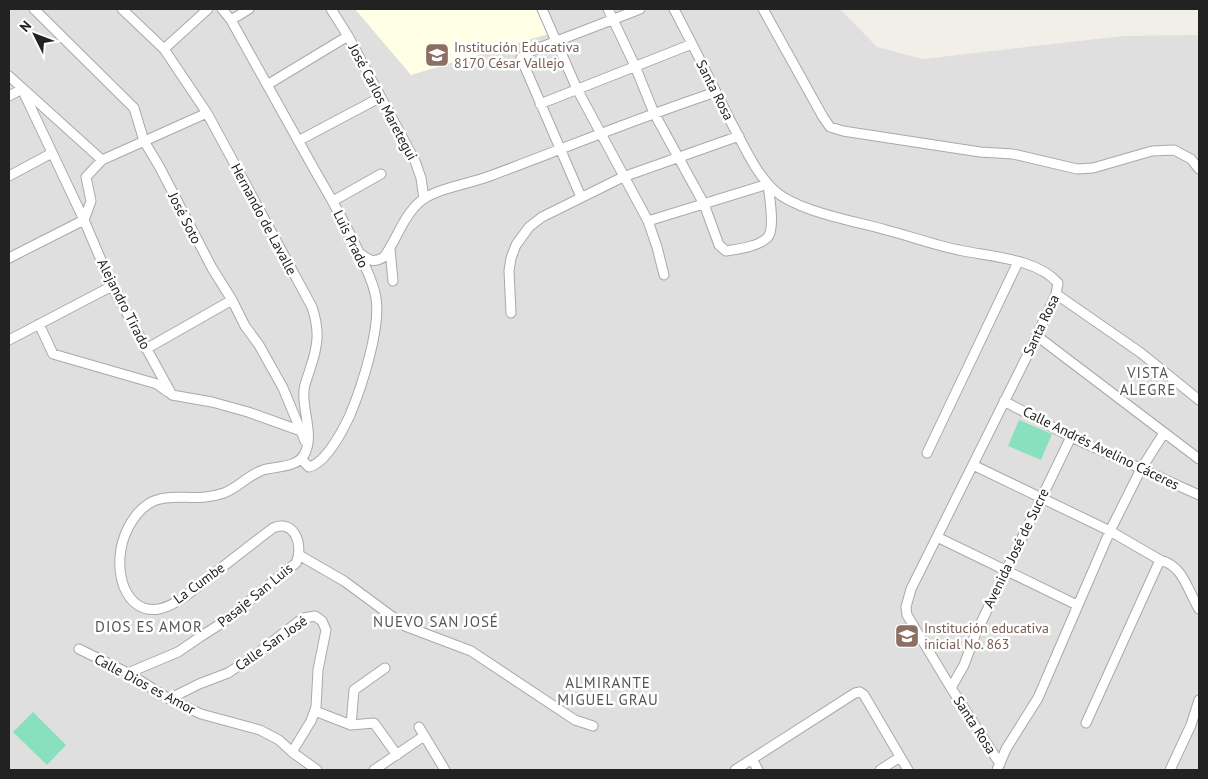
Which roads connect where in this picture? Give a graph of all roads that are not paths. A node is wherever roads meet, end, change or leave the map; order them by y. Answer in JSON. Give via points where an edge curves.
{"nodes":[{"id":1,"x":34,"y":9,"type":"edge"},
{"id":2,"x":122,"y":9,"type":"edge"},
{"id":3,"x":208,"y":9,"type":"edge"},
{"id":4,"x":222,"y":9,"type":"edge"},
{"id":5,"x":248,"y":9,"type":"edge"},
{"id":6,"x":331,"y":9,"type":"edge"},
{"id":7,"x":542,"y":9,"type":"edge"},
{"id":8,"x":608,"y":9,"type":"edge"},
{"id":9,"x":640,"y":9,"type":"edge"},
{"id":10,"x":674,"y":9,"type":"edge"},
{"id":11,"x":763,"y":9,"type":"edge"},
{"id":12,"x":612,"y":18,"type":"junction"},
{"id":13,"x":231,"y":20,"type":"junction"},
{"id":14,"x":348,"y":36,"type":"junction"},
{"id":15,"x":557,"y":41,"type":"junction"},
{"id":16,"x":692,"y":44,"type":"junction"},
{"id":17,"x":164,"y":49,"type":"junction"},
{"id":18,"x":635,"y":66,"type":"junction"},
{"id":19,"x":9,"y":76,"type":"edge"},
{"id":20,"x":267,"y":85,"type":"junction"},
{"id":21,"x":22,"y":89,"type":"junction"},
{"id":22,"x":577,"y":89,"type":"junction"},
{"id":23,"x":716,"y":92,"type":"junction"},
{"id":24,"x":9,"y":96,"type":"edge"},
{"id":25,"x":381,"y":97,"type":"junction"},
{"id":26,"x":540,"y":104,"type":"junction"},
{"id":27,"x":207,"y":113,"type":"junction"},
{"id":28,"x":654,"y":113,"type":"junction"},
{"id":29,"x":602,"y":134,"type":"junction"},
{"id":30,"x":739,"y":136,"type":"junction"},
{"id":31,"x":144,"y":141,"type":"junction"},
{"id":32,"x":298,"y":141,"type":"junction"},
{"id":33,"x":560,"y":150,"type":"junction"},
{"id":34,"x":52,"y":153,"type":"junction"},
{"id":35,"x":678,"y":157,"type":"junction"},
{"id":36,"x":102,"y":160,"type":"junction"},
{"id":37,"x":1199,"y":169,"type":"edge"},
{"id":38,"x":381,"y":174,"type":"dead end"},
{"id":39,"x":9,"y":176,"type":"edge"},
{"id":40,"x":623,"y":177,"type":"junction"},
{"id":41,"x":768,"y":184,"type":"junction"},
{"id":42,"x":581,"y":197,"type":"junction"},
{"id":43,"x":424,"y":198,"type":"junction"},
{"id":44,"x":332,"y":201,"type":"junction"},
{"id":45,"x":704,"y":204,"type":"junction"},
{"id":46,"x":84,"y":220,"type":"junction"},
{"id":47,"x":648,"y":221,"type":"junction"},
{"id":48,"x":390,"y":249,"type":"junction"},
{"id":49,"x":359,"y":253,"type":"junction"},
{"id":50,"x":9,"y":258,"type":"edge"},
{"id":51,"x":1018,"y":262,"type":"junction"},
{"id":52,"x":664,"y":275,"type":"dead end"},
{"id":53,"x":393,"y":281,"type":"dead end"},
{"id":54,"x":112,"y":286,"type":"junction"},
{"id":55,"x":1056,"y":294,"type":"junction"},
{"id":56,"x":232,"y":300,"type":"junction"},
{"id":57,"x":511,"y":313,"type":"dead end"},
{"id":58,"x":39,"y":324,"type":"junction"},
{"id":59,"x":1037,"y":336,"type":"junction"},
{"id":60,"x":9,"y":340,"type":"edge"},
{"id":61,"x":146,"y":349,"type":"junction"},
{"id":62,"x":172,"y":396,"type":"junction"},
{"id":63,"x":1199,"y":400,"type":"edge"},
{"id":64,"x":1004,"y":401,"type":"junction"},
{"id":65,"x":301,"y":431,"type":"junction"},
{"id":66,"x":1164,"y":433,"type":"junction"},
{"id":67,"x":1071,"y":437,"type":"junction"},
{"id":68,"x":307,"y":449,"type":"junction"},
{"id":69,"x":927,"y":453,"type":"dead end"},
{"id":70,"x":301,"y":459,"type":"junction"},
{"id":71,"x":1199,"y":459,"type":"edge"},
{"id":72,"x":973,"y":465,"type":"junction"},
{"id":73,"x":1141,"y":469,"type":"junction"},
{"id":74,"x":1199,"y":495,"type":"edge"},
{"id":75,"x":1040,"y":498,"type":"junction"},
{"id":76,"x":1110,"y":531,"type":"junction"},
{"id":77,"x":937,"y":537,"type":"junction"},
{"id":78,"x":299,"y":556,"type":"junction"},
{"id":79,"x":1160,"y":560,"type":"junction"},
{"id":80,"x":1006,"y":570,"type":"junction"},
{"id":81,"x":1077,"y":605,"type":"junction"},
{"id":82,"x":1199,"y":609,"type":"edge"},
{"id":83,"x":78,"y":649,"type":"dead end"},
{"id":84,"x":385,"y":668,"type":"dead end"},
{"id":85,"x":128,"y":673,"type":"junction"},
{"id":86,"x":951,"y":688,"type":"junction"},
{"id":87,"x":170,"y":699,"type":"junction"},
{"id":88,"x":1199,"y":700,"type":"edge"},
{"id":89,"x":315,"y":711,"type":"junction"},
{"id":90,"x":1086,"y":722,"type":"dead end"},
{"id":91,"x":351,"y":726,"type":"junction"},
{"id":92,"x":419,"y":726,"type":"dead end"},
{"id":93,"x":593,"y":726,"type":"dead end"},
{"id":94,"x":424,"y":736,"type":"junction"},
{"id":95,"x":292,"y":752,"type":"junction"},
{"id":96,"x":397,"y":755,"type":"junction"},
{"id":97,"x":900,"y":757,"type":"junction"},
{"id":98,"x":752,"y":759,"type":"junction"},
{"id":99,"x":998,"y":767,"type":"edge"},
{"id":100,"x":317,"y":770,"type":"edge"},
{"id":101,"x":374,"y":770,"type":"edge"},
{"id":102,"x":445,"y":770,"type":"edge"},
{"id":103,"x":736,"y":770,"type":"edge"},
{"id":104,"x":758,"y":770,"type":"edge"},
{"id":105,"x":880,"y":770,"type":"edge"},
{"id":106,"x":908,"y":770,"type":"edge"},
{"id":107,"x":1170,"y":770,"type":"edge"}],
"edges":[{"from":1,"to":31,"type":"street","name":"José Soto","via":[[134,108]]},
{"from":2,"to":17,"type":"street","name":"Hernando de Lavalle"},
{"from":3,"to":17,"type":"street"},
{"from":4,"to":13,"type":"street","name":"Luis Prado"},
{"from":5,"to":13,"type":"street"},
{"from":6,"to":14,"type":"street","name":"José Carlos Maretegui"},
{"from":7,"to":15,"type":"street"},
{"from":8,"to":12,"type":"street"},
{"from":9,"to":12,"type":"street"},
{"from":10,"to":16,"type":"street","name":"Santa Rosa"},
{"from":11,"to":37,"type":"street","via":[[822,118],[830,127],[980,152],[1013,154],[1077,170],[1152,151],[1174,150],[1191,159]]},
{"from":12,"to":15,"type":"street"},
{"from":12,"to":18,"type":"street"},
{"from":13,"to":20,"type":"street","name":"Luis Prado"},
{"from":14,"to":20,"type":"street"},
{"from":14,"to":25,"type":"street","name":"José Carlos Maretegui"},
{"from":15,"to":22,"type":"street"},
{"from":15,"to":26,"type":"street","via":[[521,58]]},
{"from":16,"to":18,"type":"street"},
{"from":16,"to":23,"type":"street","name":"Santa Rosa"},
{"from":17,"to":27,"type":"street","name":"Hernando de Lavalle"},
{"from":18,"to":22,"type":"street"},
{"from":18,"to":28,"type":"street"},
{"from":19,"to":21,"type":"street","name":"Alejandro Tirado"},
{"from":20,"to":32,"type":"street","name":"Luis Prado"},
{"from":21,"to":24,"type":"street"},
{"from":21,"to":34,"type":"street","name":"Alejandro Tirado"},
{"from":21,"to":36,"type":"street","name":"Alejandro Tirado"},
{"from":22,"to":26,"type":"street"},
{"from":22,"to":29,"type":"street"},
{"from":23,"to":28,"type":"street"},
{"from":23,"to":30,"type":"street","name":"Santa Rosa"},
{"from":25,"to":32,"type":"street"},
{"from":25,"to":43,"type":"street","name":"José Carlos Maretegui","via":[[415,161]]},
{"from":26,"to":33,"type":"street"},
{"from":27,"to":31,"type":"street"},
{"from":27,"to":68,"type":"street","name":"Hernando de Lavalle","via":[[316,319],[316,348],[304,390]]},
{"from":28,"to":29,"type":"street"},
{"from":28,"to":35,"type":"street"},
{"from":29,"to":33,"type":"street"},
{"from":29,"to":40,"type":"street"},
{"from":30,"to":35,"type":"street"},
{"from":30,"to":41,"type":"street","name":"Santa Rosa"},
{"from":31,"to":36,"type":"street"},
{"from":31,"to":56,"type":"street","name":"José Soto","via":[[204,255]]},
{"from":32,"to":44,"type":"street","name":"Luis Prado"},
{"from":33,"to":42,"type":"street"},
{"from":33,"to":43,"type":"street"},
{"from":34,"to":39,"type":"street"},
{"from":34,"to":46,"type":"street","name":"Alejandro Tirado"},
{"from":35,"to":40,"type":"street"},
{"from":35,"to":45,"type":"street"},
{"from":36,"to":46,"type":"street","via":[[86,177],[91,201]]},
{"from":38,"to":44,"type":"street"},
{"from":40,"to":42,"type":"street"},
{"from":40,"to":47,"type":"street"},
{"from":41,"to":45,"type":"street"},
{"from":41,"to":45,"type":"street","via":[[770,232],[767,238],[754,245],[726,251],[719,245]]},
{"from":41,"to":51,"type":"street","name":"Santa Rosa","via":[[782,196],[818,212],[954,249]]},
{"from":42,"to":57,"type":"street","via":[[542,217],[529,227],[516,245],[509,271]]},
{"from":43,"to":48,"type":"street","via":[[410,213]]},
{"from":44,"to":49,"type":"street","name":"Luis Prado"},
{"from":45,"to":47,"type":"street"},
{"from":46,"to":50,"type":"street"},
{"from":46,"to":54,"type":"street","name":"Alejandro Tirado"},
{"from":47,"to":52,"type":"street"},
{"from":48,"to":49,"type":"street","via":[[378,261],[370,261]]},
{"from":48,"to":53,"type":"street"},
{"from":49,"to":70,"type":"street","name":"Luis Prado","via":[[374,286],[376,300],[375,329],[368,356],[344,429],[331,448],[311,467]]},
{"from":51,"to":55,"type":"street","name":"Santa Rosa","via":[[1051,275],[1058,283]]},
{"from":51,"to":69,"type":"street"},
{"from":54,"to":58,"type":"street"},
{"from":54,"to":61,"type":"street","name":"Alejandro Tirado"},
{"from":55,"to":59,"type":"street","name":"Santa Rosa"},
{"from":55,"to":63,"type":"street","via":[[1141,353]]},
{"from":56,"to":61,"type":"street"},
{"from":56,"to":65,"type":"street","name":"José Soto","via":[[283,388]]},
{"from":58,"to":60,"type":"street"},
{"from":58,"to":62,"type":"street","via":[[53,354],[157,384]]},
{"from":59,"to":64,"type":"street","name":"Santa Rosa"},
{"from":59,"to":66,"type":"street"},
{"from":61,"to":62,"type":"street","name":"Alejandro Tirado"},
{"from":62,"to":65,"type":"street","via":[[212,402]]},
{"from":64,"to":67,"type":"street","name":"Calle Andrés Avelino Cáceres"},
{"from":64,"to":72,"type":"street","name":"Santa Rosa"},
{"from":65,"to":68,"type":"street","name":"José Soto"},
{"from":66,"to":71,"type":"street"},
{"from":66,"to":73,"type":"street"},
{"from":67,"to":73,"type":"street","name":"Calle Andrés Avelino Cáceres"},
{"from":67,"to":75,"type":"street","name":"Avenida José de Sucre"},
{"from":68,"to":70,"type":"street","name":"Hernando de Lavalle"},
{"from":70,"to":78,"type":"street","name":"La Cumbe","via":[[255,473],[218,495],[156,499],[138,514],[128,529],[120,564],[131,599],[141,608],[157,609],[177,601],[273,528],[285,526],[293,532],[299,543]]},
{"from":72,"to":75,"type":"street"},
{"from":72,"to":77,"type":"street","name":"Santa Rosa"},
{"from":73,"to":74,"type":"street","name":"Calle Andrés Avelino Cáceres"},
{"from":73,"to":76,"type":"street"},
{"from":75,"to":76,"type":"street"},
{"from":75,"to":80,"type":"street","name":"Avenida José de Sucre"},
{"from":76,"to":79,"type":"street"},
{"from":76,"to":81,"type":"street"},
{"from":77,"to":80,"type":"street"},
{"from":77,"to":86,"type":"street","name":"Santa Rosa","via":[[911,589],[906,607],[907,616]]},
{"from":78,"to":85,"type":"street","name":"Pasaje San Luis","via":[[288,571],[225,621],[178,652]]},
{"from":78,"to":93,"type":"street","via":[[344,581],[406,626],[471,651],[575,720]]},
{"from":79,"to":82,"type":"street","via":[[1168,562],[1180,573]]},
{"from":79,"to":90,"type":"street"},
{"from":80,"to":81,"type":"street"},
{"from":80,"to":86,"type":"street","name":"Avenida José de Sucre"},
{"from":81,"to":99,"type":"street","via":[[1038,698],[1006,748]]},
{"from":83,"to":85,"type":"street","name":"Calle Dios es Amor"},
{"from":84,"to":91,"type":"street","via":[[354,690]]},
{"from":85,"to":87,"type":"street","name":"Calle Dios es Amor"},
{"from":86,"to":99,"type":"street","name":"Santa Rosa"},
{"from":87,"to":89,"type":"street","name":"Calle San José","via":[[228,673],[311,616],[322,621],[326,630],[318,670]]},
{"from":87,"to":95,"type":"street","name":"Calle Dios es Amor","via":[[201,714],[260,730],[279,740]]},
{"from":88,"to":107,"type":"street"},
{"from":89,"to":91,"type":"street"},
{"from":89,"to":95,"type":"street"},
{"from":91,"to":96,"type":"street","via":[[374,723]]},
{"from":92,"to":94,"type":"street"},
{"from":94,"to":96,"type":"street"},
{"from":94,"to":102,"type":"street"},
{"from":95,"to":100,"type":"street","name":"Calle Dios es Amor"},
{"from":96,"to":101,"type":"street"},
{"from":97,"to":98,"type":"street","via":[[864,695],[854,692]]},
{"from":97,"to":105,"type":"street"},
{"from":97,"to":106,"type":"street"},
{"from":98,"to":103,"type":"street"},
{"from":98,"to":104,"type":"street"}]}
